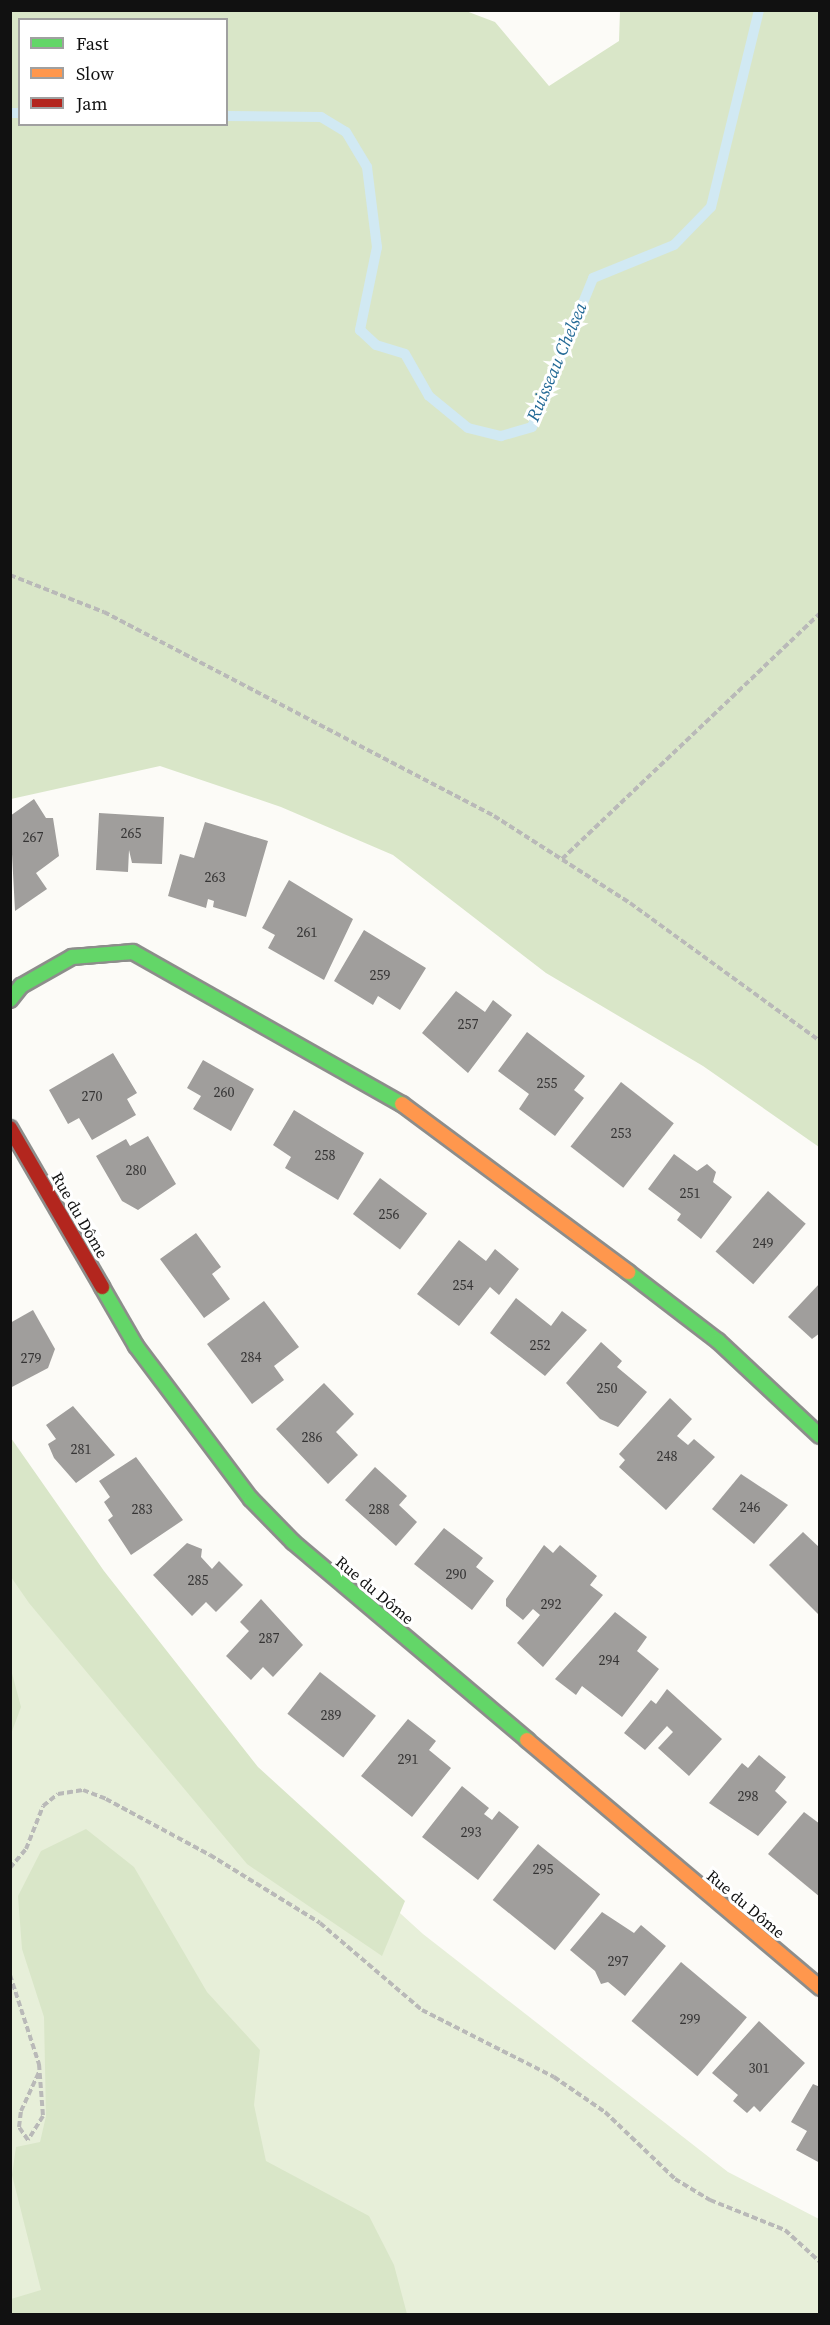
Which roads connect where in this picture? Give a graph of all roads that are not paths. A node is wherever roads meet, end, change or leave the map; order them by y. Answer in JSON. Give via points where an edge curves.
{"nodes":[{"id":1,"x":10,"y":1000,"type":"edge"},
{"id":2,"x":10,"y":1128,"type":"edge"},
{"id":3,"x":819,"y":1436,"type":"edge"},
{"id":4,"x":819,"y":1988,"type":"edge"}],
"edges":[{"from":1,"to":3,"type":"street","via":[[21,986],[72,957],[133,952],[160,963],[373,1085],[461,1143],[718,1341]]},
{"from":2,"to":4,"type":"street","name":"Rue du Dôme","via":[[136,1346],[252,1499],[302,1549]]}]}
